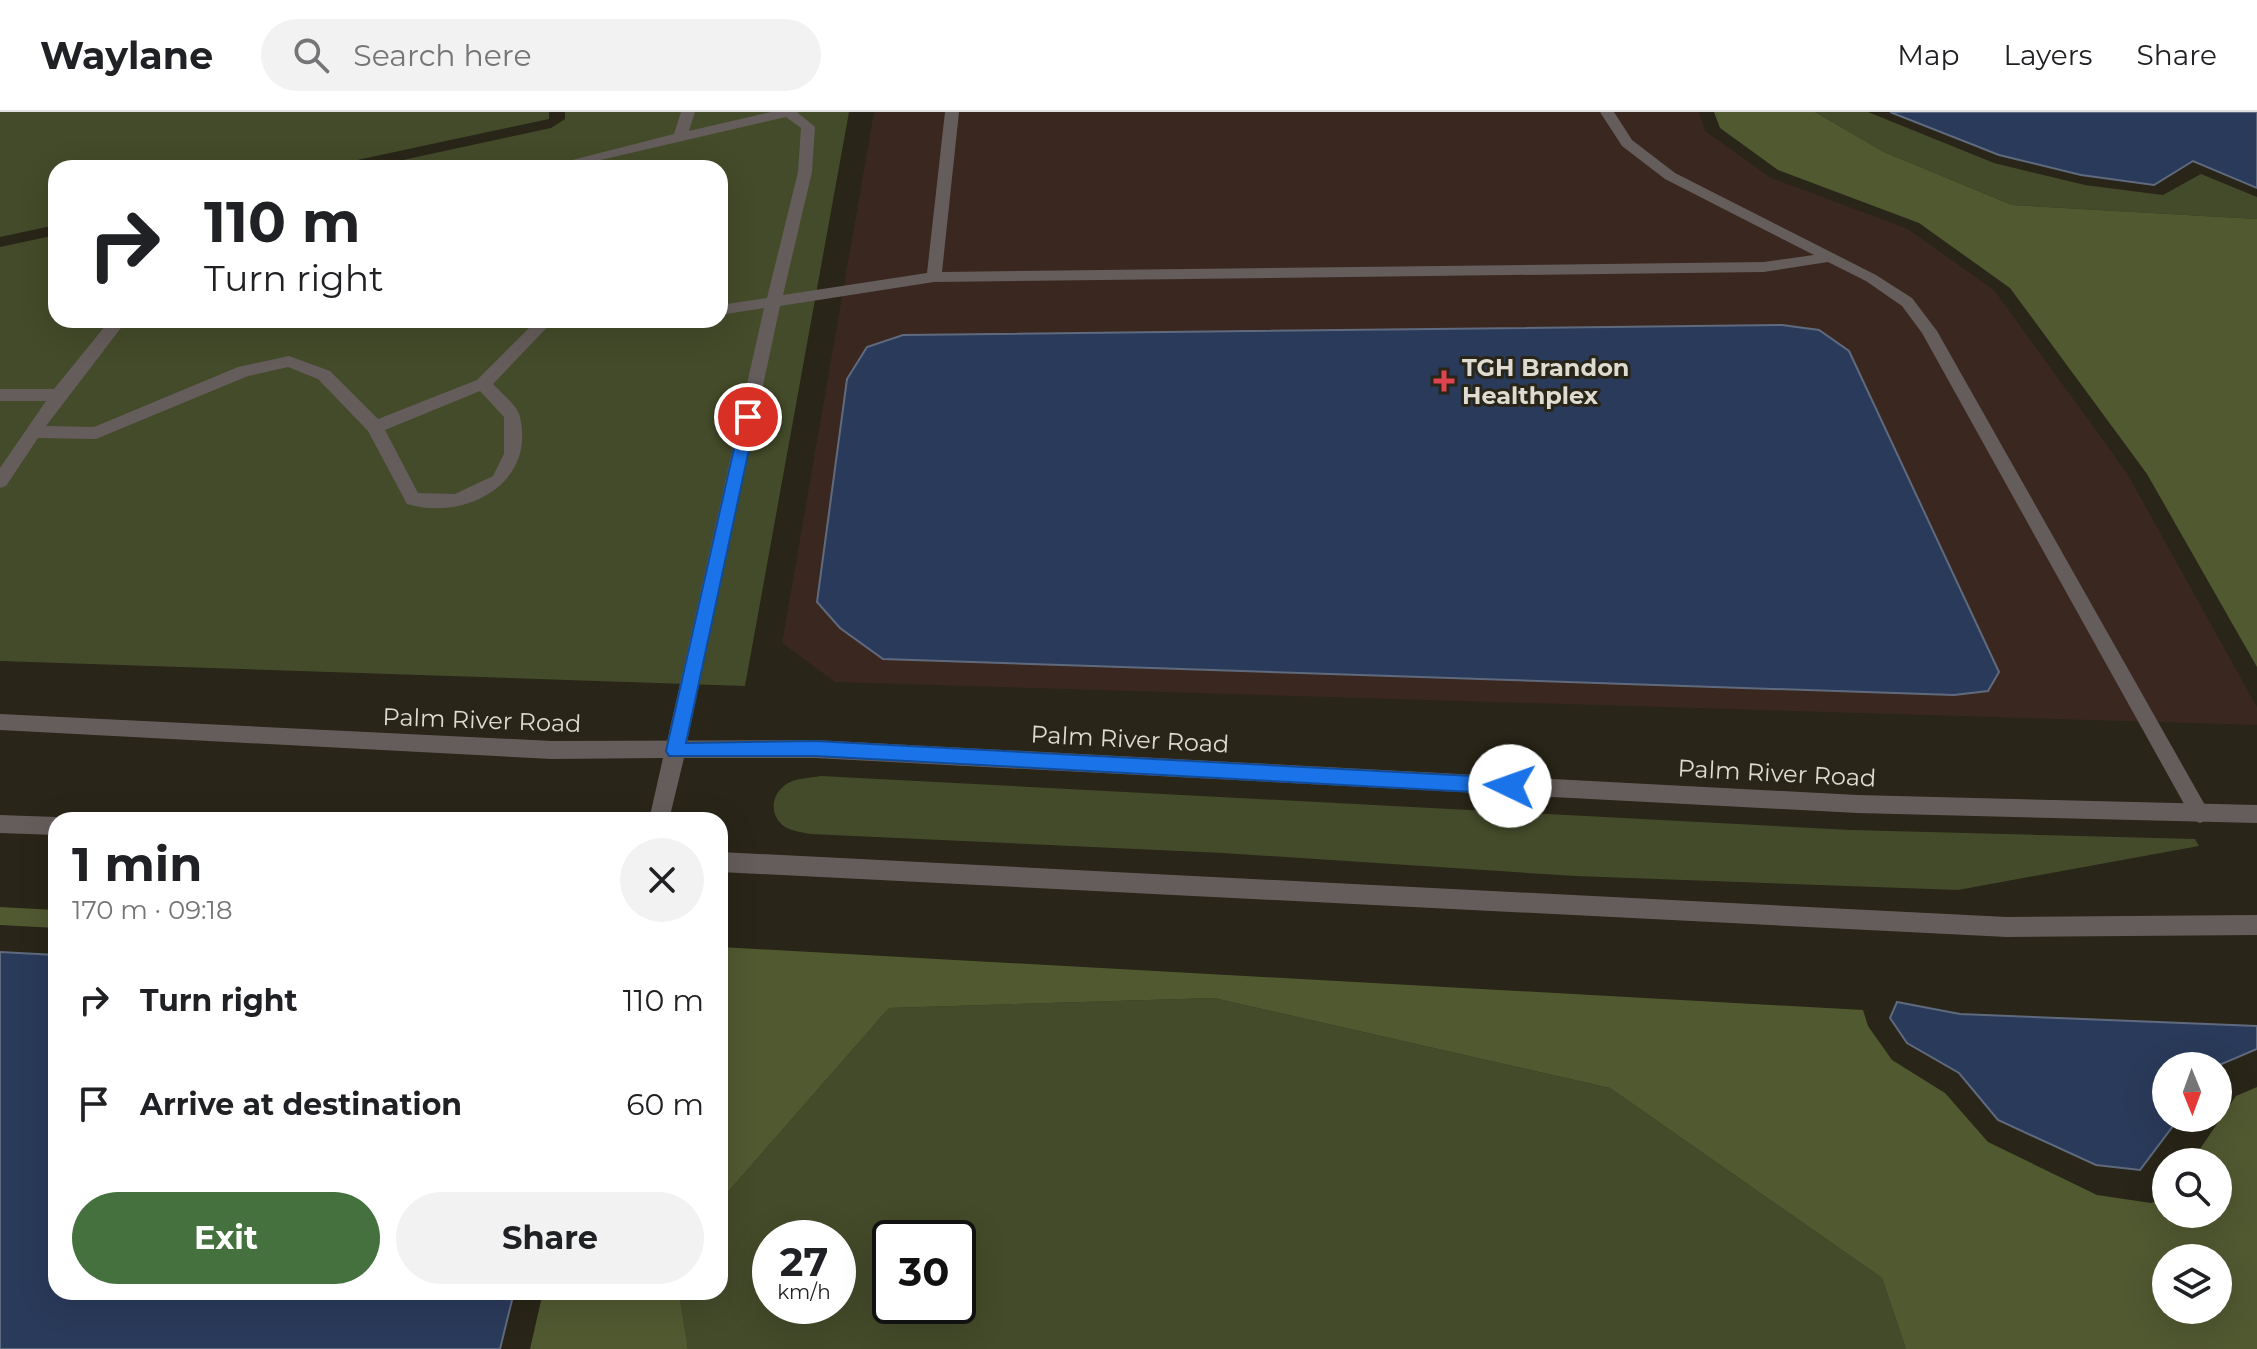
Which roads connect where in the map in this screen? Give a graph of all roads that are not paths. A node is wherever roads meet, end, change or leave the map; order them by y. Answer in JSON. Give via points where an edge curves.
{"nodes":[{"id":1,"x":688,"y":112,"type":"edge"},
{"id":2,"x":788,"y":112,"type":"edge"},
{"id":3,"x":952,"y":112,"type":"edge"},
{"id":4,"x":1607,"y":112,"type":"edge"},
{"id":5,"x":680,"y":138,"type":"junction"},
{"id":6,"x":583,"y":160,"type":"edge"},
{"id":7,"x":1826,"y":258,"type":"junction"},
{"id":8,"x":934,"y":277,"type":"junction"},
{"id":9,"x":774,"y":299,"type":"junction"},
{"id":10,"x":728,"y":308,"type":"edge"},
{"id":11,"x":112,"y":328,"type":"edge"},
{"id":12,"x":538,"y":328,"type":"edge"},
{"id":13,"x":483,"y":384,"type":"junction"},
{"id":14,"x":0,"y":395,"type":"edge"},
{"id":15,"x":58,"y":395,"type":"junction"},
{"id":16,"x":375,"y":427,"type":"junction"},
{"id":17,"x":33,"y":432,"type":"junction"},
{"id":18,"x":0,"y":482,"type":"edge"},
{"id":19,"x":0,"y":722,"type":"edge"},
{"id":20,"x":675,"y":751,"type":"junction"},
{"id":21,"x":661,"y":812,"type":"edge"},
{"id":22,"x":2200,"y":814,"type":"junction"},
{"id":23,"x":2257,"y":814,"type":"edge"},
{"id":24,"x":0,"y":824,"type":"edge"},
{"id":25,"x":48,"y":826,"type":"edge"},
{"id":26,"x":728,"y":862,"type":"edge"},
{"id":27,"x":2257,"y":925,"type":"edge"}],
"edges":[{"from":1,"to":5,"type":"street"},
{"from":2,"to":5,"type":"street"},
{"from":2,"to":9,"type":"street","via":[[808,127],[805,172]]},
{"from":3,"to":8,"type":"street"},
{"from":4,"to":7,"type":"street","via":[[1627,143],[1670,176]]},
{"from":5,"to":6,"type":"street"},
{"from":7,"to":8,"type":"street","via":[[1764,267]]},
{"from":7,"to":22,"type":"street","via":[[1907,302],[1929,331]]},
{"from":8,"to":9,"type":"street"},
{"from":9,"to":10,"type":"street"},
{"from":9,"to":20,"type":"street"},
{"from":11,"to":15,"type":"street"},
{"from":12,"to":13,"type":"street"},
{"from":13,"to":16,"type":"street"},
{"from":13,"to":16,"type":"street","via":[[512,416],[513,454],[499,480],[457,501],[413,499]]},
{"from":14,"to":15,"type":"street"},
{"from":15,"to":17,"type":"street"},
{"from":16,"to":17,"type":"street","via":[[324,375],[289,361],[244,371],[96,433]]},
{"from":17,"to":18,"type":"street"},
{"from":19,"to":20,"type":"street","name":"Palm River Road","via":[[552,750]]},
{"from":20,"to":21,"type":"street"},
{"from":20,"to":22,"type":"street","name":"Palm River Road","via":[[815,749],[1857,804]]},
{"from":22,"to":23,"type":"street","name":"Palm River Road"},
{"from":24,"to":25,"type":"street"},
{"from":26,"to":27,"type":"street","via":[[2007,927]]}]}
